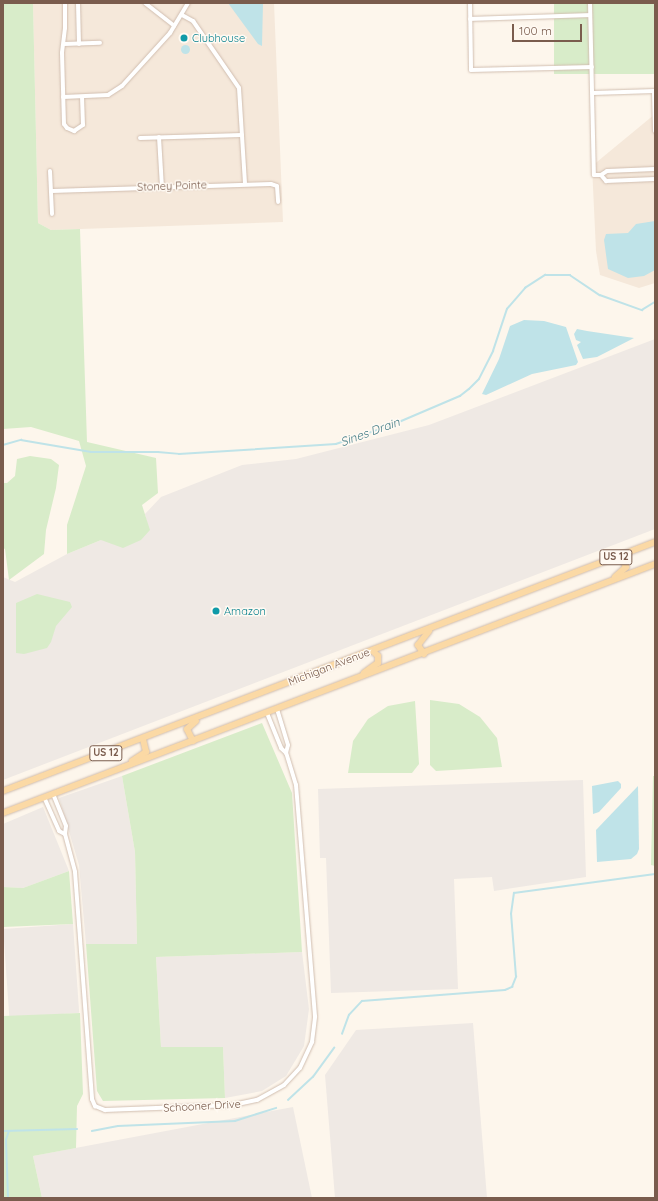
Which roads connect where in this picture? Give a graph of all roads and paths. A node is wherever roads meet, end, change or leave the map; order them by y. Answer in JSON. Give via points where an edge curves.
{"nodes":[{"id":1,"x":64,"y":3,"type":"edge"},
{"id":2,"x":78,"y":3,"type":"edge"},
{"id":3,"x":145,"y":3,"type":"edge"},
{"id":4,"x":188,"y":3,"type":"edge"},
{"id":5,"x":470,"y":3,"type":"edge"},
{"id":6,"x":590,"y":3,"type":"edge"},
{"id":7,"x":182,"y":15,"type":"junction"},
{"id":8,"x":590,"y":15,"type":"junction"},
{"id":9,"x":470,"y":19,"type":"junction"},
{"id":10,"x":174,"y":26,"type":"junction"},
{"id":11,"x":100,"y":43,"type":"dead end"},
{"id":12,"x":64,"y":44,"type":"junction"},
{"id":13,"x":79,"y":44,"type":"junction"},
{"id":14,"x":592,"y":67,"type":"junction"},
{"id":15,"x":654,"y":91,"type":"edge"},
{"id":16,"x":592,"y":92,"type":"junction"},
{"id":17,"x":63,"y":97,"type":"junction"},
{"id":18,"x":82,"y":97,"type":"junction"},
{"id":19,"x":655,"y":131,"type":"edge"},
{"id":20,"x":242,"y":135,"type":"junction"},
{"id":21,"x":159,"y":137,"type":"junction"},
{"id":22,"x":140,"y":138,"type":"dead end"},
{"id":23,"x":655,"y":169,"type":"edge"},
{"id":24,"x":50,"y":171,"type":"dead end"},
{"id":25,"x":601,"y":175,"type":"junction"},
{"id":26,"x":655,"y":179,"type":"edge"},
{"id":27,"x":245,"y":183,"type":"junction"},
{"id":28,"x":162,"y":187,"type":"junction"},
{"id":29,"x":52,"y":191,"type":"junction"},
{"id":30,"x":278,"y":202,"type":"dead end"},
{"id":31,"x":52,"y":214,"type":"dead end"},
{"id":32,"x":655,"y":542,"type":"edge"},
{"id":33,"x":621,"y":555,"type":"junction"},
{"id":34,"x":655,"y":564,"type":"edge"},
{"id":35,"x":604,"y":584,"type":"junction"},
{"id":36,"x":432,"y":629,"type":"junction"},
{"id":37,"x":373,"y":651,"type":"junction"},
{"id":38,"x":424,"y":654,"type":"junction"},
{"id":39,"x":344,"y":684,"type":"junction"},
{"id":40,"x":277,"y":709,"type":"junction"},
{"id":41,"x":267,"y":713,"type":"junction"},
{"id":42,"x":202,"y":716,"type":"junction"},
{"id":43,"x":143,"y":739,"type":"junction"},
{"id":44,"x":193,"y":741,"type":"junction"},
{"id":45,"x":286,"y":753,"type":"junction"},
{"id":46,"x":122,"y":768,"type":"junction"},
{"id":47,"x":3,"y":791,"type":"edge"},
{"id":48,"x":53,"y":794,"type":"junction"},
{"id":49,"x":44,"y":797,"type":"junction"},
{"id":50,"x":3,"y":813,"type":"edge"},
{"id":51,"x":65,"y":834,"type":"junction"}],
"edges":[{"from":1,"to":12,"type":"street"},
{"from":2,"to":13,"type":"street"},
{"from":3,"to":10,"type":"street"},
{"from":4,"to":7,"type":"street"},
{"from":5,"to":9,"type":"street"},
{"from":6,"to":8,"type":"street"},
{"from":7,"to":10,"type":"street"},
{"from":7,"to":20,"type":"street","via":[[193,21],[236,82],[241,97]]},
{"from":8,"to":9,"type":"street"},
{"from":8,"to":14,"type":"street"},
{"from":9,"to":14,"type":"street","via":[[471,70]]},
{"from":10,"to":18,"type":"street","via":[[122,86],[108,95]]},
{"from":11,"to":13,"type":"street"},
{"from":12,"to":13,"type":"street"},
{"from":12,"to":17,"type":"street"},
{"from":14,"to":16,"type":"street"},
{"from":15,"to":16,"type":"street"},
{"from":15,"to":19,"type":"street"},
{"from":16,"to":25,"type":"street","via":[[594,175]]},
{"from":17,"to":18,"type":"street"},
{"from":17,"to":18,"type":"street","via":[[64,124],[74,131],[83,125]]},
{"from":20,"to":21,"type":"street"},
{"from":20,"to":27,"type":"street"},
{"from":21,"to":22,"type":"street"},
{"from":21,"to":28,"type":"street"},
{"from":23,"to":25,"type":"street","via":[[607,171]]},
{"from":24,"to":29,"type":"street"},
{"from":25,"to":26,"type":"street","via":[[606,181]]},
{"from":27,"to":28,"type":"street","name":"Stoney Pointe"},
{"from":27,"to":30,"type":"street","name":"Stoney Pointe","via":[[277,186]]},
{"from":28,"to":29,"type":"street","name":"Stoney Pointe"},
{"from":29,"to":31,"type":"street"},
{"from":32,"to":33,"type":"main road","name":"Michigan Avenue","number":"US 12"},
{"from":33,"to":35,"type":"main road","via":[[627,564],[625,571]]},
{"from":33,"to":36,"type":"main road","name":"Michigan Avenue","number":"US 12"},
{"from":34,"to":35,"type":"main road","name":"Michigan Avenue","number":"US 12"},
{"from":35,"to":38,"type":"main road","name":"Michigan Avenue","number":"US 12"},
{"from":36,"to":37,"type":"main road","name":"Michigan Avenue","number":"US 12"},
{"from":36,"to":38,"type":"main road","via":[[418,643]]},
{"from":37,"to":39,"type":"main road","via":[[379,659],[376,666]]},
{"from":37,"to":42,"type":"main road","name":"Michigan Avenue","number":"US 12"},
{"from":38,"to":39,"type":"main road","name":"Michigan Avenue","number":"US 12"},
{"from":39,"to":40,"type":"main road","name":"Michigan Avenue","number":"US 12"},
{"from":40,"to":41,"type":"main road","name":"Michigan Avenue","number":"US 12"},
{"from":40,"to":45,"type":"street","name":"Schooner Drive","via":[[288,745]]},
{"from":41,"to":44,"type":"main road","name":"Michigan Avenue","number":"US 12"},
{"from":41,"to":45,"type":"street","name":"Schooner Drive","via":[[281,748]]},
{"from":42,"to":43,"type":"main road","name":"Michigan Avenue","number":"US 12"},
{"from":42,"to":44,"type":"main road","via":[[187,729]]},
{"from":43,"to":46,"type":"main road","via":[[146,752]]},
{"from":43,"to":47,"type":"main road","name":"Michigan Avenue","number":"US 12"},
{"from":44,"to":46,"type":"main road","name":"Michigan Avenue","number":"US 12"},
{"from":45,"to":51,"type":"street","name":"Schooner Drive","via":[[296,785],[315,1016],[312,1042],[300,1068],[284,1085],[257,1100],[233,1105],[105,1110],[95,1106],[92,1099],[75,872]]},
{"from":46,"to":48,"type":"main road","name":"Michigan Avenue","number":"US 12"},
{"from":48,"to":49,"type":"main road","name":"Michigan Avenue","number":"US 12"},
{"from":48,"to":51,"type":"street","name":"Schooner Drive","via":[[66,826]]},
{"from":49,"to":50,"type":"main road","name":"Michigan Avenue","number":"US 12"},
{"from":49,"to":51,"type":"street","name":"Schooner Drive","via":[[59,831]]}]}
